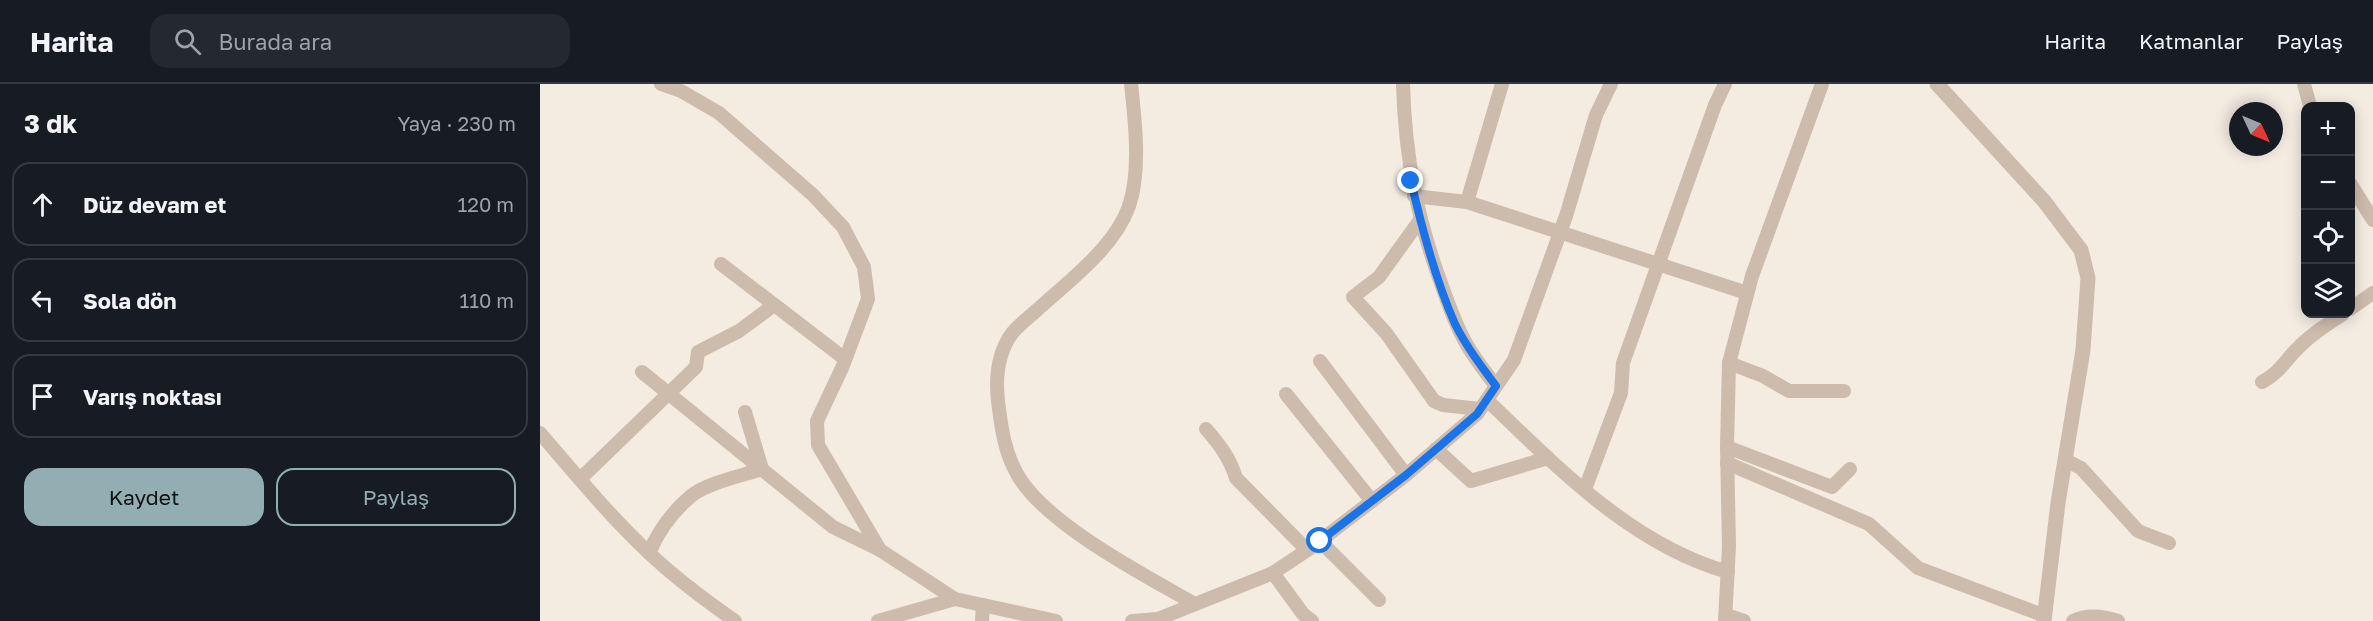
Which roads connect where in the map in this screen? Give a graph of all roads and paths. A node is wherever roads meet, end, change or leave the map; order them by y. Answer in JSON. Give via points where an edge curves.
{"nodes":[{"id":1,"x":662,"y":84,"type":"edge"},
{"id":2,"x":1131,"y":84,"type":"edge"},
{"id":3,"x":1403,"y":84,"type":"edge"},
{"id":4,"x":1502,"y":84,"type":"edge"},
{"id":5,"x":1611,"y":84,"type":"edge"},
{"id":6,"x":1725,"y":84,"type":"edge"},
{"id":7,"x":1822,"y":84,"type":"edge"},
{"id":8,"x":1937,"y":84,"type":"edge"},
{"id":9,"x":2304,"y":84,"type":"edge"},
{"id":10,"x":2309,"y":102,"type":"edge"},
{"id":11,"x":2355,"y":191,"type":"edge"},
{"id":12,"x":1414,"y":196,"type":"junction"},
{"id":13,"x":1467,"y":202,"type":"junction"},
{"id":14,"x":1420,"y":220,"type":"junction"},
{"id":15,"x":2373,"y":220,"type":"edge"},
{"id":16,"x":1560,"y":234,"type":"junction"},
{"id":17,"x":721,"y":264,"type":"dead end"},
{"id":18,"x":1656,"y":264,"type":"junction"},
{"id":19,"x":1747,"y":293,"type":"junction"},
{"id":20,"x":2373,"y":294,"type":"edge"},
{"id":21,"x":774,"y":305,"type":"junction"},
{"id":22,"x":2355,"y":306,"type":"edge"},
{"id":23,"x":2337,"y":318,"type":"edge"},
{"id":24,"x":845,"y":359,"type":"junction"},
{"id":25,"x":1320,"y":361,"type":"dead end"},
{"id":26,"x":1729,"y":363,"type":"junction"},
{"id":27,"x":642,"y":372,"type":"dead end"},
{"id":28,"x":2262,"y":382,"type":"dead end"},
{"id":29,"x":1496,"y":386,"type":"junction"},
{"id":30,"x":1844,"y":391,"type":"dead end"},
{"id":31,"x":668,"y":393,"type":"junction"},
{"id":32,"x":1286,"y":394,"type":"dead end"},
{"id":33,"x":1484,"y":404,"type":"junction"},
{"id":34,"x":745,"y":412,"type":"dead end"},
{"id":35,"x":1206,"y":429,"type":"dead end"},
{"id":36,"x":540,"y":433,"type":"edge"},
{"id":37,"x":1727,"y":447,"type":"junction"},
{"id":38,"x":1436,"y":449,"type":"junction"},
{"id":39,"x":1548,"y":458,"type":"junction"},
{"id":40,"x":2065,"y":460,"type":"junction"},
{"id":41,"x":1727,"y":463,"type":"junction"},
{"id":42,"x":762,"y":469,"type":"junction"},
{"id":43,"x":1850,"y":469,"type":"dead end"},
{"id":44,"x":1406,"y":475,"type":"junction"},
{"id":45,"x":580,"y":480,"type":"junction"},
{"id":46,"x":1585,"y":489,"type":"junction"},
{"id":47,"x":1372,"y":501,"type":"junction"},
{"id":48,"x":1320,"y":541,"type":"junction"},
{"id":49,"x":2169,"y":543,"type":"dead end"},
{"id":50,"x":880,"y":550,"type":"junction"},
{"id":51,"x":1307,"y":550,"type":"junction"},
{"id":52,"x":649,"y":553,"type":"junction"},
{"id":53,"x":1728,"y":572,"type":"junction"},
{"id":54,"x":1273,"y":573,"type":"junction"},
{"id":55,"x":955,"y":599,"type":"junction"},
{"id":56,"x":1379,"y":600,"type":"dead end"},
{"id":57,"x":1195,"y":604,"type":"junction"},
{"id":58,"x":982,"y":605,"type":"junction"},
{"id":59,"x":1725,"y":618,"type":"edge"},
{"id":60,"x":2045,"y":619,"type":"edge"},
{"id":61,"x":1158,"y":620,"type":"edge"},
{"id":62,"x":735,"y":621,"type":"edge"},
{"id":63,"x":878,"y":621,"type":"edge"},
{"id":64,"x":982,"y":621,"type":"edge"},
{"id":65,"x":1056,"y":621,"type":"edge"},
{"id":66,"x":1132,"y":621,"type":"edge"},
{"id":67,"x":1312,"y":621,"type":"edge"},
{"id":68,"x":1743,"y":621,"type":"edge"},
{"id":69,"x":2073,"y":621,"type":"edge"},
{"id":70,"x":2118,"y":621,"type":"edge"}],
"edges":[{"from":1,"to":24,"type":"street","via":[[718,112],[813,195],[843,227],[864,267],[868,298]]},
{"from":2,"to":57,"type":"street","via":[[1137,134],[1129,205],[1116,230],[1086,266],[1013,332],[1000,356],[998,401],[1005,444],[1016,472],[1034,497],[1074,530]]},
{"from":3,"to":12,"type":"street"},
{"from":4,"to":13,"type":"street"},
{"from":5,"to":16,"type":"street","via":[[1596,115]]},
{"from":6,"to":18,"type":"street"},
{"from":7,"to":19,"type":"street"},
{"from":8,"to":40,"type":"street","via":[[2044,201],[2081,250],[2088,278],[2087,299]]},
{"from":9,"to":10,"type":"street"},
{"from":11,"to":15,"type":"street"},
{"from":12,"to":13,"type":"street"},
{"from":12,"to":14,"type":"street"},
{"from":13,"to":16,"type":"street"},
{"from":14,"to":29,"type":"street","via":[[1455,323]]},
{"from":14,"to":33,"type":"street","via":[[1379,277],[1353,297],[1386,333],[1434,401],[1443,405]]},
{"from":16,"to":18,"type":"street"},
{"from":16,"to":29,"type":"street","via":[[1514,360]]},
{"from":17,"to":21,"type":"street"},
{"from":18,"to":19,"type":"street"},
{"from":18,"to":46,"type":"street","via":[[1623,363],[1621,393]]},
{"from":19,"to":26,"type":"street"},
{"from":20,"to":22,"type":"street"},
{"from":21,"to":24,"type":"street"},
{"from":21,"to":31,"type":"street","via":[[738,331],[698,352],[696,367]]},
{"from":23,"to":28,"type":"street","via":[[2315,332],[2275,375]]},
{"from":24,"to":50,"type":"street","via":[[817,421],[818,445]]},
{"from":25,"to":44,"type":"street"},
{"from":26,"to":30,"type":"street","via":[[1789,391]]},
{"from":26,"to":37,"type":"street"},
{"from":27,"to":31,"type":"street"},
{"from":29,"to":33,"type":"street"},
{"from":31,"to":42,"type":"street"},
{"from":31,"to":45,"type":"street"},
{"from":32,"to":47,"type":"street"},
{"from":33,"to":38,"type":"street"},
{"from":33,"to":39,"type":"street"},
{"from":34,"to":42,"type":"street"},
{"from":35,"to":51,"type":"street","via":[[1222,447],[1236,478]]},
{"from":36,"to":45,"type":"street"},
{"from":37,"to":41,"type":"street"},
{"from":37,"to":43,"type":"street","via":[[1832,487]]},
{"from":38,"to":39,"type":"street","via":[[1471,481]]},
{"from":38,"to":44,"type":"street"},
{"from":39,"to":46,"type":"street"},
{"from":40,"to":49,"type":"street","via":[[2081,468],[2138,531]]},
{"from":40,"to":60,"type":"street"},
{"from":41,"to":53,"type":"street"},
{"from":41,"to":60,"type":"street","via":[[1869,524],[1918,568]]},
{"from":42,"to":50,"type":"street","via":[[833,527]]},
{"from":42,"to":52,"type":"street","via":[[692,495],[657,533]]},
{"from":44,"to":47,"type":"street"},
{"from":45,"to":52,"type":"street"},
{"from":46,"to":53,"type":"street","via":[[1654,539],[1700,564]]},
{"from":47,"to":48,"type":"street"},
{"from":48,"to":51,"type":"street"},
{"from":48,"to":56,"type":"street"},
{"from":50,"to":55,"type":"street"},
{"from":51,"to":54,"type":"street"},
{"from":52,"to":62,"type":"street"},
{"from":53,"to":59,"type":"street"},
{"from":54,"to":57,"type":"street"},
{"from":54,"to":67,"type":"street"},
{"from":55,"to":58,"type":"street"},
{"from":55,"to":63,"type":"street"},
{"from":57,"to":61,"type":"street"},
{"from":58,"to":64,"type":"street"},
{"from":58,"to":65,"type":"street"},
{"from":59,"to":68,"type":"street"},
{"from":61,"to":66,"type":"street"},
{"from":69,"to":70,"type":"street","via":[[2104,616]]}]}
